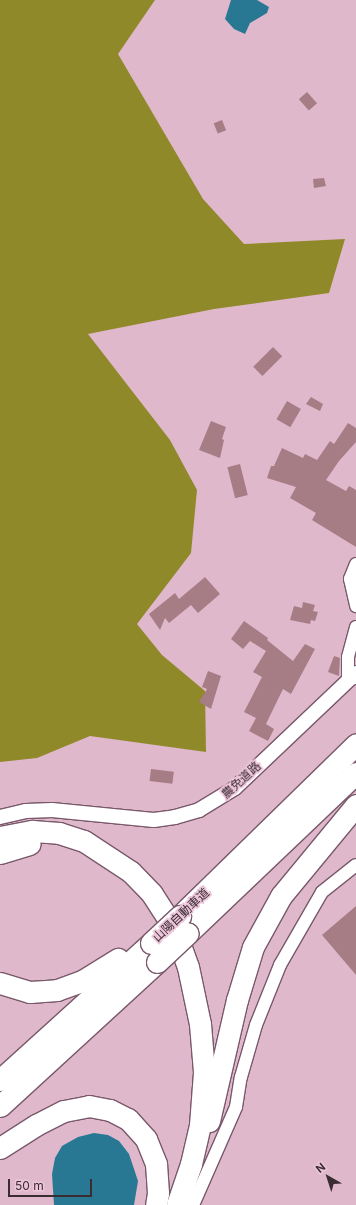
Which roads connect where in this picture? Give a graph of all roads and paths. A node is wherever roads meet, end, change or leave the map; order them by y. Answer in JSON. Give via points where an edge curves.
{"nodes":[{"id":1,"x":356,"y":564,"type":"edge"},
{"id":2,"x":356,"y":606,"type":"edge"},
{"id":3,"x":356,"y":627,"type":"edge"},
{"id":4,"x":353,"y":676,"type":"edge"},
{"id":5,"x":356,"y":744,"type":"edge"},
{"id":6,"x":356,"y":773,"type":"edge"},
{"id":7,"x":356,"y":805,"type":"edge"},
{"id":8,"x":0,"y":817,"type":"edge"},
{"id":9,"x":0,"y":837,"type":"edge"},
{"id":10,"x":0,"y":853,"type":"edge"},
{"id":11,"x":356,"y":865,"type":"edge"},
{"id":12,"x":184,"y":924,"type":"junction"},
{"id":13,"x":152,"y":947,"type":"junction"},
{"id":14,"x":0,"y":983,"type":"edge"},
{"id":15,"x":0,"y":1080,"type":"edge"},
{"id":16,"x":0,"y":1106,"type":"edge"},
{"id":17,"x":0,"y":1148,"type":"edge"},
{"id":18,"x":191,"y":1164,"type":"junction"},
{"id":19,"x":156,"y":1205,"type":"edge"},
{"id":20,"x":162,"y":1205,"type":"edge"},
{"id":21,"x":177,"y":1205,"type":"edge"},
{"id":22,"x":193,"y":1205,"type":"edge"}],
"edges":[{"from":1,"to":2,"type":"street","via":[[350,579]]},
{"from":3,"to":4,"type":"street","via":[[348,657]]},
{"from":4,"to":8,"type":"street","name":"農免道路","via":[[235,788],[199,810],[154,820],[52,810],[26,811]]},
{"from":5,"to":12,"type":"highway","name":"山陽自動車道"},
{"from":6,"to":12,"type":"highway","name":"山陽自動車道"},
{"from":7,"to":18,"type":"highway","via":[[281,896],[253,947],[237,1000],[216,1102],[200,1148]]},
{"from":9,"to":18,"type":"highway","via":[[32,831],[59,833],[84,841],[131,872],[152,894],[174,928],[190,974],[200,1024],[204,1072],[200,1125]]},
{"from":10,"to":20,"type":"highway","via":[[29,844],[55,844],[78,852],[104,866],[123,881],[142,902],[162,934],[177,972],[188,1027],[189,1074],[187,1122],[180,1163]]},
{"from":11,"to":22,"type":"street","via":[[322,892],[280,965],[256,1025],[241,1077],[236,1107]]},
{"from":12,"to":13,"type":"highway","name":"山陽自動車道","bridge":true},
{"from":12,"to":13,"type":"highway","bridge":true},
{"from":13,"to":14,"type":"highway","via":[[84,980],[57,990],[30,992]]},
{"from":13,"to":15,"type":"highway","name":"山陽自動車道"},
{"from":13,"to":16,"type":"highway","name":"山陽自動車道"},
{"from":17,"to":19,"type":"highway","via":[[64,1111],[89,1106],[110,1110],[128,1119],[146,1139],[156,1164]]},
{"from":18,"to":21,"type":"highway"}]}
